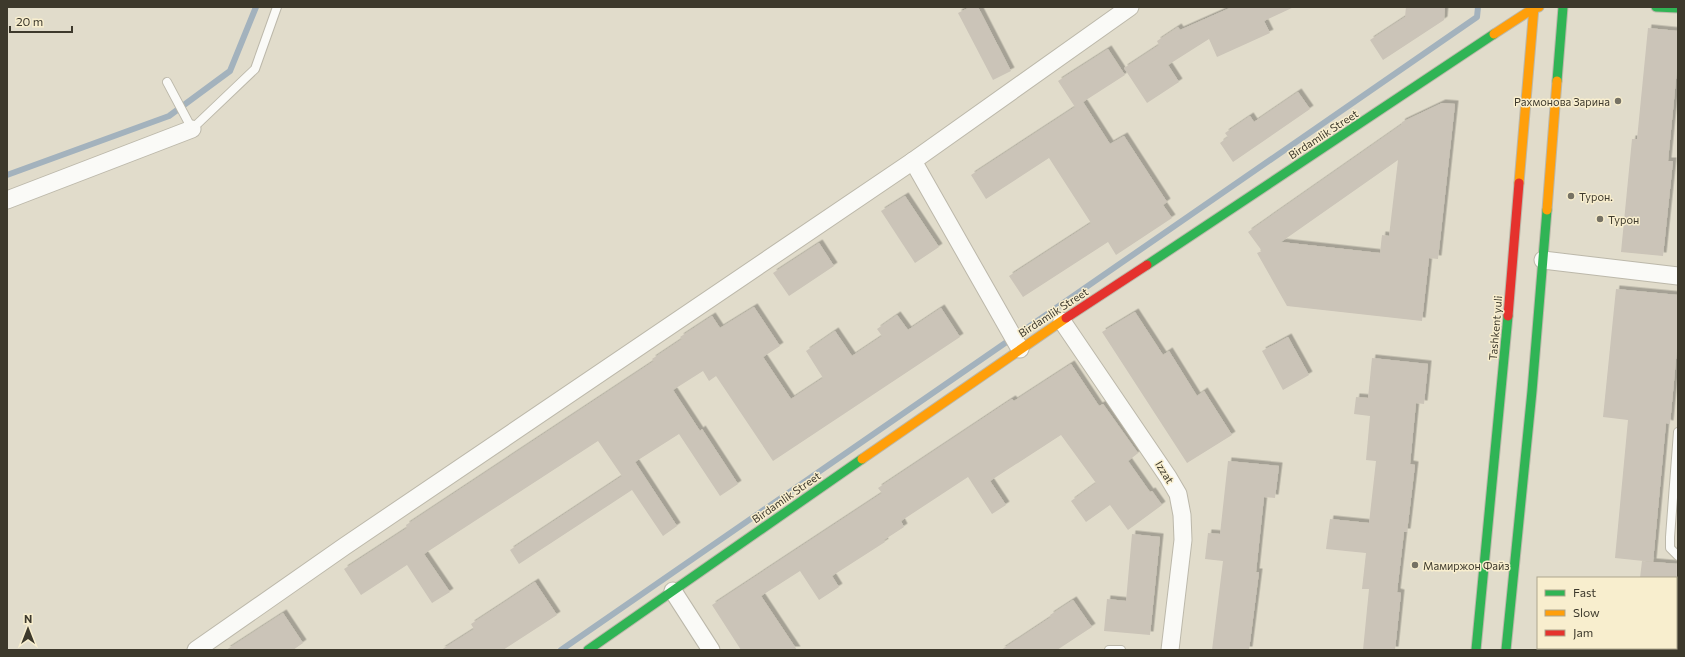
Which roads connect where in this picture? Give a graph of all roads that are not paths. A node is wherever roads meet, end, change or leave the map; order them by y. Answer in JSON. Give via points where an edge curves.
{"nodes":[{"id":1,"x":277,"y":7,"type":"edge"},
{"id":2,"x":1130,"y":7,"type":"edge"},
{"id":3,"x":1536,"y":7,"type":"edge"},
{"id":4,"x":1563,"y":7,"type":"edge"},
{"id":5,"x":1656,"y":7,"type":"edge"},
{"id":6,"x":1678,"y":8,"type":"edge"},
{"id":7,"x":167,"y":82,"type":"dead end"},
{"id":8,"x":192,"y":129,"type":"junction"},
{"id":9,"x":914,"y":161,"type":"junction"},
{"id":10,"x":7,"y":200,"type":"edge"},
{"id":11,"x":1543,"y":260,"type":"junction"},
{"id":12,"x":1678,"y":276,"type":"edge"},
{"id":13,"x":1062,"y":320,"type":"junction"},
{"id":14,"x":1020,"y":349,"type":"junction"},
{"id":15,"x":1678,"y":432,"type":"edge"},
{"id":16,"x":1677,"y":455,"type":"edge"},
{"id":17,"x":1678,"y":556,"type":"edge"},
{"id":18,"x":673,"y":591,"type":"junction"},
{"id":19,"x":196,"y":650,"type":"edge"},
{"id":20,"x":588,"y":650,"type":"edge"},
{"id":21,"x":711,"y":650,"type":"edge"},
{"id":22,"x":1109,"y":650,"type":"edge"},
{"id":23,"x":1121,"y":650,"type":"edge"},
{"id":24,"x":1170,"y":650,"type":"edge"},
{"id":25,"x":1476,"y":650,"type":"edge"},
{"id":26,"x":1506,"y":650,"type":"edge"}],
"edges":[{"from":1,"to":8,"type":"lane","via":[[255,70]]},
{"from":2,"to":9,"type":"street"},
{"from":3,"to":13,"type":"main road","name":"Birdamlik Street"},
{"from":3,"to":25,"type":"main road","name":"Tashkent yuli"},
{"from":4,"to":11,"type":"main road"},
{"from":5,"to":6,"type":"main road"},
{"from":7,"to":8,"type":"lane"},
{"from":8,"to":10,"type":"street"},
{"from":9,"to":14,"type":"street"},
{"from":9,"to":19,"type":"street","via":[[365,532]]},
{"from":11,"to":12,"type":"street"},
{"from":11,"to":26,"type":"main road"},
{"from":13,"to":14,"type":"main road","name":"Birdamlik Street"},
{"from":13,"to":24,"type":"street","name":"Izzat","via":[[1178,494],[1183,540]]},
{"from":14,"to":18,"type":"main road","name":"Birdamlik Street"},
{"from":15,"to":16,"type":"lane"},
{"from":16,"to":17,"type":"lane","via":[[1670,548]]},
{"from":18,"to":20,"type":"main road","name":"Birdamlik Street"},
{"from":18,"to":21,"type":"street"},
{"from":22,"to":23,"type":"lane"}]}
